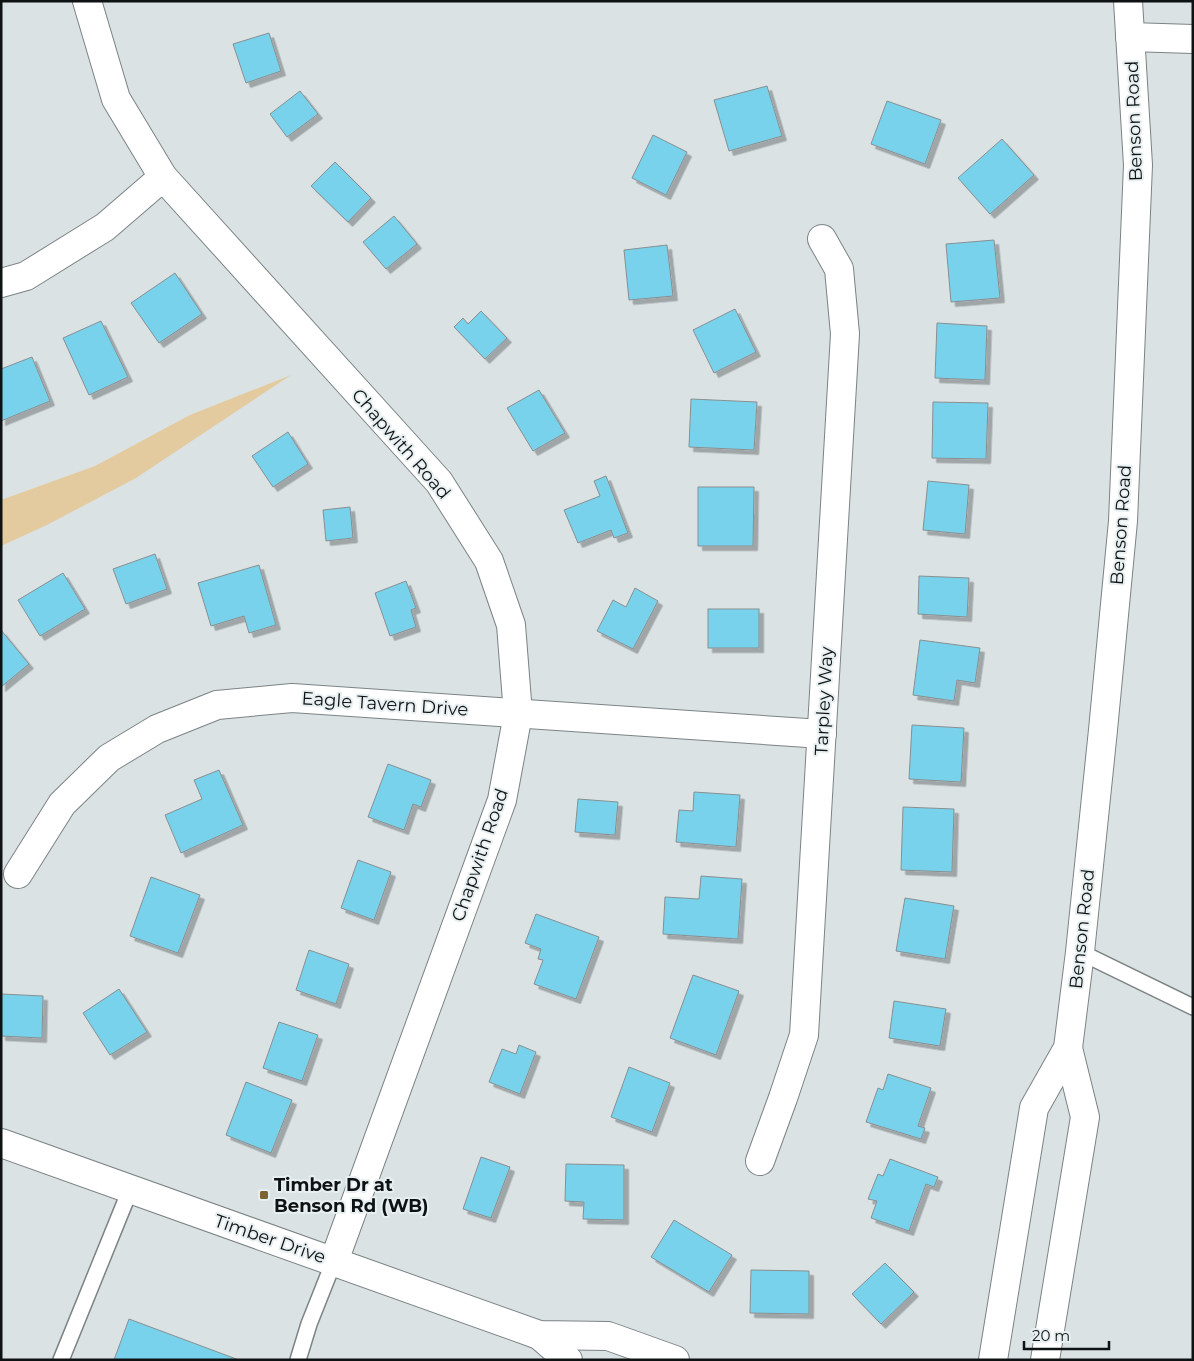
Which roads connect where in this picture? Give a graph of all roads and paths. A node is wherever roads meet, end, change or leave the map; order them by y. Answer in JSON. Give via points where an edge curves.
{"nodes":[{"id":1,"x":87,"y":1,"type":"edge"},
{"id":2,"x":1128,"y":1,"type":"edge"},
{"id":3,"x":1130,"y":37,"type":"junction"},
{"id":4,"x":1193,"y":39,"type":"edge"},
{"id":5,"x":163,"y":178,"type":"junction"},
{"id":6,"x":822,"y":240,"type":"dead end"},
{"id":7,"x":1,"y":283,"type":"edge"},
{"id":8,"x":518,"y":714,"type":"junction"},
{"id":9,"x":822,"y":734,"type":"junction"},
{"id":10,"x":18,"y":874,"type":"dead end"},
{"id":11,"x":1080,"y":952,"type":"junction"},
{"id":12,"x":1193,"y":1007,"type":"edge"},
{"id":13,"x":1068,"y":1048,"type":"junction"},
{"id":14,"x":1,"y":1143,"type":"edge"},
{"id":15,"x":760,"y":1161,"type":"dead end"},
{"id":16,"x":130,"y":1190,"type":"junction"},
{"id":17,"x":334,"y":1261,"type":"junction"},
{"id":18,"x":539,"y":1335,"type":"junction"},
{"id":19,"x":61,"y":1360,"type":"edge"},
{"id":20,"x":298,"y":1360,"type":"edge"},
{"id":21,"x":568,"y":1360,"type":"edge"},
{"id":22,"x":675,"y":1360,"type":"edge"},
{"id":23,"x":993,"y":1360,"type":"edge"},
{"id":24,"x":1045,"y":1360,"type":"edge"}],
"edges":[{"from":1,"to":5,"type":"street","name":"Chapwith Road","via":[[116,99]]},
{"from":2,"to":3,"type":"street","name":"Benson Road"},
{"from":3,"to":4,"type":"street"},
{"from":3,"to":11,"type":"street","name":"Benson Road","via":[[1138,165],[1123,521]]},
{"from":5,"to":7,"type":"street","via":[[105,227],[26,276]]},
{"from":5,"to":8,"type":"street","name":"Chapwith Road","via":[[439,482],[488,562],[511,626]]},
{"from":6,"to":9,"type":"street","name":"Tarpley Way","via":[[839,269],[845,334]]},
{"from":8,"to":9,"type":"street","name":"Eagle Tavern Drive"},
{"from":8,"to":10,"type":"street","name":"Eagle Tavern Drive","via":[[292,698],[216,705],[157,729],[109,758],[62,804]]},
{"from":8,"to":17,"type":"street","name":"Chapwith Road","via":[[502,800]]},
{"from":9,"to":15,"type":"street","name":"Tarpley Way","via":[[804,1035]]},
{"from":11,"to":12,"type":"lane"},
{"from":11,"to":13,"type":"street","name":"Benson Road"},
{"from":13,"to":23,"type":"street","name":"Benson Road","via":[[1034,1108]]},
{"from":13,"to":24,"type":"street","name":"Benson Road","via":[[1085,1117]]},
{"from":14,"to":16,"type":"street","name":"Timber Drive"},
{"from":16,"to":17,"type":"street","name":"Timber Drive"},
{"from":16,"to":19,"type":"lane"},
{"from":17,"to":18,"type":"street","name":"Timber Drive"},
{"from":17,"to":20,"type":"lane"},
{"from":18,"to":21,"type":"street","name":"Timber Drive"},
{"from":18,"to":22,"type":"street","name":"Timber Drive","via":[[608,1336]]}]}
